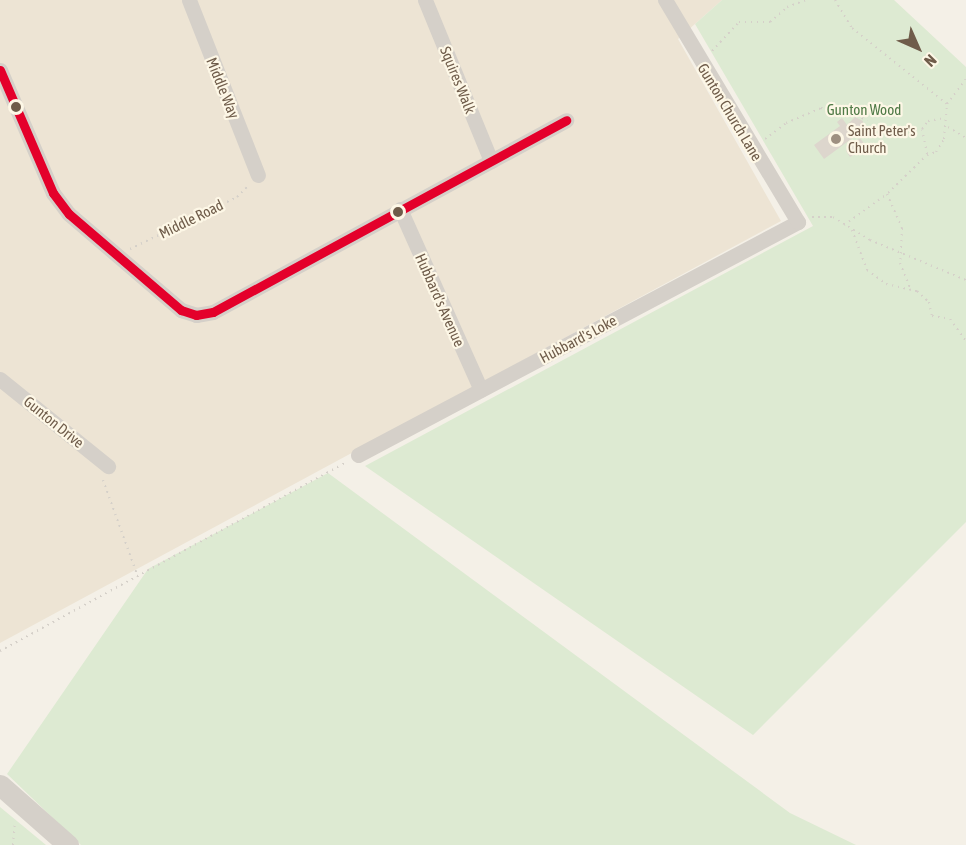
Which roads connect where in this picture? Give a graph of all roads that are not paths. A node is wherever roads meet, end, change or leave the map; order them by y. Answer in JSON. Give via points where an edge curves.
{"nodes":[{"id":1,"x":189,"y":0,"type":"edge"},
{"id":2,"x":425,"y":0,"type":"edge"},
{"id":3,"x":665,"y":0,"type":"edge"},
{"id":4,"x":0,"y":70,"type":"edge"},
{"id":5,"x":567,"y":120,"type":"dead end"},
{"id":6,"x":491,"y":161,"type":"junction"},
{"id":7,"x":258,"y":175,"type":"road end"},
{"id":8,"x":400,"y":209,"type":"junction"},
{"id":9,"x":803,"y":220,"type":"joint"},
{"id":10,"x":0,"y":379,"type":"edge"},
{"id":11,"x":481,"y":390,"type":"junction"},
{"id":12,"x":358,"y":455,"type":"road end"},
{"id":13,"x":108,"y":466,"type":"road end"},
{"id":14,"x":0,"y":785,"type":"edge"},
{"id":15,"x":68,"y":845,"type":"edge"}],
"edges":[{"from":1,"to":7,"type":"street","name":"Middle Way"},
{"from":2,"to":6,"type":"street","name":"Squires Walk"},
{"from":3,"to":9,"type":"street","name":"Gunton Church Lane"},
{"from":4,"to":8,"type":"street","via":[[53,194],[69,214],[181,310],[196,315],[213,312]]},
{"from":5,"to":6,"type":"street"},
{"from":6,"to":8,"type":"street"},
{"from":8,"to":11,"type":"street","name":"Hubbard's Avenue"},
{"from":9,"to":11,"type":"street","name":"Hubbard's Loke"},
{"from":10,"to":13,"type":"street","name":"Gunton Drive"},
{"from":11,"to":12,"type":"street","name":"Hubbard's Loke"},
{"from":14,"to":15,"type":"main road"}]}
